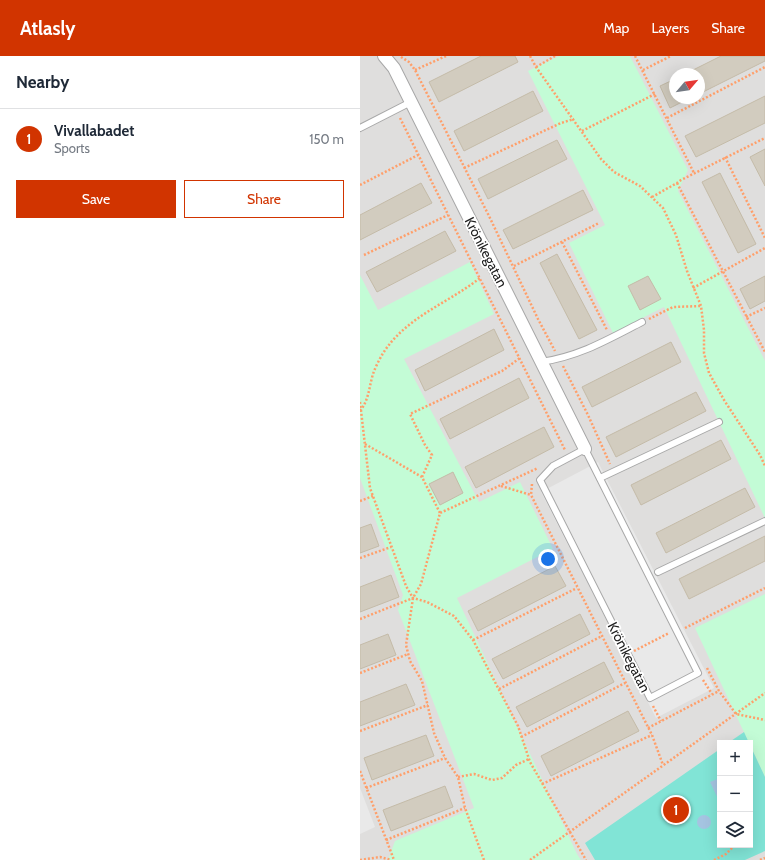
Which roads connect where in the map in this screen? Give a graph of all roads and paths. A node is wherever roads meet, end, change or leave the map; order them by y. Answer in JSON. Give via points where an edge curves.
{"nodes":[{"id":1,"x":384,"y":56,"type":"edge"},
{"id":2,"x":399,"y":56,"type":"edge"},
{"id":3,"x":446,"y":56,"type":"edge"},
{"id":4,"x":530,"y":56,"type":"edge"},
{"id":5,"x":555,"y":56,"type":"edge"},
{"id":6,"x":635,"y":56,"type":"edge"},
{"id":7,"x":671,"y":56,"type":"edge"},
{"id":8,"x":536,"y":67,"type":"junction"},
{"id":9,"x":765,"y":67,"type":"edge"},
{"id":10,"x":415,"y":70,"type":"junction"},
{"id":11,"x":643,"y":70,"type":"junction"},
{"id":12,"x":655,"y":94,"type":"junction"},
{"id":13,"x":412,"y":102,"type":"junction"},
{"id":14,"x":396,"y":110,"type":"junction"},
{"id":15,"x":667,"y":118,"type":"junction"},
{"id":16,"x":574,"y":119,"type":"junction"},
{"id":17,"x":360,"y":128,"type":"edge"},
{"id":18,"x":582,"y":131,"type":"junction"},
{"id":19,"x":765,"y":138,"type":"edge"},
{"id":20,"x":418,"y":155,"type":"junction"},
{"id":21,"x":725,"y":157,"type":"junction"},
{"id":22,"x":464,"y":168,"type":"junction"},
{"id":23,"x":694,"y":173,"type":"junction"},
{"id":24,"x":677,"y":183,"type":"junction"},
{"id":25,"x":360,"y":185,"type":"edge"},
{"id":26,"x":652,"y":197,"type":"junction"},
{"id":27,"x":448,"y":215,"type":"junction"},
{"id":28,"x":599,"y":223,"type":"dead end"},
{"id":29,"x":765,"y":238,"type":"edge"},
{"id":30,"x":562,"y":242,"type":"junction"},
{"id":31,"x":765,"y":248,"type":"edge"},
{"id":32,"x":364,"y":255,"type":"dead end"},
{"id":33,"x":514,"y":266,"type":"junction"},
{"id":34,"x":722,"y":271,"type":"junction"},
{"id":35,"x":480,"y":278,"type":"junction"},
{"id":36,"x":693,"y":288,"type":"junction"},
{"id":37,"x":701,"y":306,"type":"junction"},
{"id":38,"x":765,"y":308,"type":"edge"},
{"id":39,"x":746,"y":317,"type":"junction"},
{"id":40,"x":642,"y":322,"type":"joint"},
{"id":41,"x":611,"y":338,"type":"junction"},
{"id":42,"x":765,"y":352,"type":"edge"},
{"id":43,"x":520,"y":358,"type":"junction"},
{"id":44,"x":560,"y":359,"type":"junction"},
{"id":45,"x":541,"y":362,"type":"junction"},
{"id":46,"x":360,"y":402,"type":"edge"},
{"id":47,"x":361,"y":410,"type":"edge"},
{"id":48,"x":718,"y":422,"type":"dead end"},
{"id":49,"x":365,"y":443,"type":"junction"},
{"id":50,"x":564,"y":448,"type":"junction"},
{"id":51,"x":585,"y":449,"type":"junction"},
{"id":52,"x":560,"y":452,"type":"dead end"},
{"id":53,"x":569,"y":457,"type":"junction"},
{"id":54,"x":765,"y":466,"type":"edge"},
{"id":55,"x":538,"y":468,"type":"dead end"},
{"id":56,"x":534,"y":470,"type":"junction"},
{"id":57,"x":612,"y":472,"type":"junction"},
{"id":58,"x":533,"y":476,"type":"dead end"},
{"id":59,"x":422,"y":477,"type":"junction"},
{"id":60,"x":600,"y":478,"type":"junction"},
{"id":61,"x":532,"y":482,"type":"dead end"},
{"id":62,"x":500,"y":486,"type":"junction"},
{"id":63,"x":531,"y":495,"type":"junction"},
{"id":64,"x":373,"y":496,"type":"junction"},
{"id":65,"x":360,"y":501,"type":"edge"},
{"id":66,"x":440,"y":513,"type":"junction"},
{"id":67,"x":765,"y":521,"type":"edge"},
{"id":68,"x":391,"y":547,"type":"junction"},
{"id":69,"x":360,"y":558,"type":"edge"},
{"id":70,"x":658,"y":572,"type":"dead end"},
{"id":71,"x":577,"y":588,"type":"junction"},
{"id":72,"x":765,"y":588,"type":"edge"},
{"id":73,"x":413,"y":598,"type":"junction"},
{"id":74,"x":360,"y":619,"type":"edge"},
{"id":75,"x":682,"y":621,"type":"dead end"},
{"id":76,"x":686,"y":628,"type":"junction"},
{"id":77,"x":677,"y":630,"type":"junction"},
{"id":78,"x":602,"y":636,"type":"junction"},
{"id":79,"x":473,"y":640,"type":"junction"},
{"id":80,"x":408,"y":654,"type":"junction"},
{"id":81,"x":628,"y":654,"type":"junction"},
{"id":82,"x":614,"y":661,"type":"junction"},
{"id":83,"x":704,"y":663,"type":"dead end"},
{"id":84,"x":360,"y":673,"type":"edge"},
{"id":85,"x":698,"y":673,"type":"junction"},
{"id":86,"x":625,"y":683,"type":"junction"},
{"id":87,"x":499,"y":689,"type":"junction"},
{"id":88,"x":719,"y":691,"type":"junction"},
{"id":89,"x":765,"y":693,"type":"edge"},
{"id":90,"x":712,"y":694,"type":"junction"},
{"id":91,"x":650,"y":698,"type":"junction"},
{"id":92,"x":428,"y":705,"type":"junction"},
{"id":93,"x":736,"y":714,"type":"junction"},
{"id":94,"x":765,"y":720,"type":"edge"},
{"id":95,"x":661,"y":721,"type":"junction"},
{"id":96,"x":648,"y":728,"type":"junction"},
{"id":97,"x":360,"y":731,"type":"edge"},
{"id":98,"x":652,"y":735,"type":"junction"},
{"id":99,"x":522,"y":737,"type":"junction"},
{"id":100,"x":446,"y":758,"type":"junction"},
{"id":101,"x":529,"y":759,"type":"junction"},
{"id":102,"x":664,"y":765,"type":"junction"},
{"id":103,"x":360,"y":771,"type":"edge"},
{"id":104,"x":458,"y":777,"type":"junction"},
{"id":105,"x":542,"y":784,"type":"junction"},
{"id":106,"x":366,"y":788,"type":"junction"},
{"id":107,"x":465,"y":808,"type":"junction"},
{"id":108,"x":570,"y":831,"type":"junction"},
{"id":109,"x":386,"y":840,"type":"junction"},
{"id":110,"x":731,"y":848,"type":"edge"},
{"id":111,"x":765,"y":858,"type":"edge"},
{"id":112,"x":360,"y":860,"type":"edge"},
{"id":113,"x":392,"y":860,"type":"edge"},
{"id":114,"x":484,"y":860,"type":"edge"},
{"id":115,"x":530,"y":860,"type":"edge"},
{"id":116,"x":586,"y":860,"type":"edge"},
{"id":117,"x":714,"y":860,"type":"edge"},
{"id":118,"x":760,"y":860,"type":"edge"}],
"edges":[{"from":1,"to":13,"type":"street","name":"Krönikegatan","via":[[394,68]]},
{"from":2,"to":10,"type":"path","via":[[409,62]]},
{"from":3,"to":10,"type":"path"},
{"from":4,"to":8,"type":"path"},
{"from":5,"to":8,"type":"path"},
{"from":6,"to":11,"type":"path"},
{"from":7,"to":11,"type":"path"},
{"from":8,"to":16,"type":"path"},
{"from":9,"to":15,"type":"path"},
{"from":10,"to":22,"type":"path"},
{"from":11,"to":12,"type":"path"},
{"from":12,"to":15,"type":"path"},
{"from":12,"to":18,"type":"path"},
{"from":13,"to":14,"type":"lane"},
{"from":13,"to":45,"type":"street","name":"Krönikegatan"},
{"from":14,"to":17,"type":"lane"},
{"from":14,"to":20,"type":"path"},
{"from":15,"to":23,"type":"path"},
{"from":16,"to":18,"type":"path"},
{"from":16,"to":22,"type":"path"},
{"from":18,"to":26,"type":"path","via":[[614,172],[640,186]]},
{"from":19,"to":21,"type":"path"},
{"from":20,"to":25,"type":"path"},
{"from":20,"to":27,"type":"path"},
{"from":21,"to":23,"type":"path"},
{"from":21,"to":29,"type":"path"},
{"from":22,"to":33,"type":"path"},
{"from":23,"to":24,"type":"path"},
{"from":24,"to":26,"type":"path"},
{"from":24,"to":34,"type":"path"},
{"from":26,"to":36,"type":"path","via":[[663,208],[676,235]]},
{"from":27,"to":32,"type":"path"},
{"from":27,"to":35,"type":"path"},
{"from":28,"to":30,"type":"path"},
{"from":30,"to":33,"type":"path"},
{"from":30,"to":41,"type":"path"},
{"from":31,"to":34,"type":"path"},
{"from":33,"to":44,"type":"path"},
{"from":34,"to":36,"type":"path"},
{"from":34,"to":39,"type":"path"},
{"from":35,"to":43,"type":"path"},
{"from":35,"to":47,"type":"path","via":[[420,316],[398,336],[382,355]]},
{"from":36,"to":37,"type":"path"},
{"from":37,"to":40,"type":"path","via":[[673,307]]},
{"from":37,"to":54,"type":"path","via":[[704,353],[709,373]]},
{"from":38,"to":39,"type":"path"},
{"from":39,"to":42,"type":"path"},
{"from":40,"to":41,"type":"lane"},
{"from":41,"to":44,"type":"lane","via":[[586,351]]},
{"from":43,"to":50,"type":"path"},
{"from":43,"to":59,"type":"path","via":[[502,371],[410,414],[432,455]]},
{"from":44,"to":45,"type":"lane"},
{"from":44,"to":57,"type":"path","via":[[608,458]]},
{"from":45,"to":51,"type":"street","name":"Krönikegatan"},
{"from":46,"to":47,"type":"path"},
{"from":47,"to":49,"type":"path"},
{"from":48,"to":57,"type":"lane"},
{"from":49,"to":59,"type":"path"},
{"from":49,"to":64,"type":"path"},
{"from":50,"to":52,"type":"path"},
{"from":50,"to":53,"type":"path"},
{"from":51,"to":53,"type":"lane","name":"Krönikegatan"},
{"from":51,"to":60,"type":"lane","name":"Krönikegatan"},
{"from":53,"to":81,"type":"lane","name":"Krönikegatan","via":[[553,466],[540,480]]},
{"from":55,"to":56,"type":"path"},
{"from":56,"to":58,"type":"path"},
{"from":56,"to":62,"type":"path"},
{"from":57,"to":60,"type":"lane"},
{"from":59,"to":66,"type":"path"},
{"from":60,"to":77,"type":"lane","name":"Krönikegatan"},
{"from":61,"to":63,"type":"path"},
{"from":62,"to":63,"type":"path"},
{"from":62,"to":66,"type":"path"},
{"from":63,"to":71,"type":"path"},
{"from":64,"to":65,"type":"path"},
{"from":64,"to":68,"type":"path"},
{"from":66,"to":73,"type":"path","via":[[421,584]]},
{"from":67,"to":70,"type":"lane"},
{"from":68,"to":69,"type":"path"},
{"from":68,"to":73,"type":"path"},
{"from":71,"to":78,"type":"path"},
{"from":71,"to":79,"type":"path"},
{"from":72,"to":76,"type":"path"},
{"from":73,"to":74,"type":"path"},
{"from":73,"to":79,"type":"path","via":[[454,616]]},
{"from":73,"to":80,"type":"path","via":[[406,645]]},
{"from":75,"to":76,"type":"path"},
{"from":76,"to":77,"type":"path"},
{"from":77,"to":81,"type":"path"},
{"from":77,"to":85,"type":"lane","name":"Krönikegatan"},
{"from":78,"to":82,"type":"path"},
{"from":78,"to":87,"type":"path"},
{"from":79,"to":87,"type":"path"},
{"from":80,"to":84,"type":"path"},
{"from":80,"to":92,"type":"path","via":[[422,681]]},
{"from":81,"to":82,"type":"path"},
{"from":81,"to":91,"type":"lane","name":"Krönikegatan"},
{"from":82,"to":86,"type":"path"},
{"from":83,"to":88,"type":"path"},
{"from":85,"to":90,"type":"path"},
{"from":85,"to":91,"type":"lane","name":"Krönikegatan"},
{"from":86,"to":96,"type":"path"},
{"from":86,"to":99,"type":"path"},
{"from":87,"to":99,"type":"path"},
{"from":88,"to":90,"type":"path"},
{"from":88,"to":93,"type":"path"},
{"from":89,"to":93,"type":"path"},
{"from":90,"to":95,"type":"path"},
{"from":91,"to":95,"type":"path"},
{"from":92,"to":97,"type":"path"},
{"from":92,"to":100,"type":"path","via":[[434,733]]},
{"from":93,"to":94,"type":"path"},
{"from":93,"to":102,"type":"path"},
{"from":95,"to":96,"type":"path"},
{"from":96,"to":98,"type":"path"},
{"from":98,"to":102,"type":"path"},
{"from":98,"to":105,"type":"path"},
{"from":99,"to":101,"type":"path"},
{"from":100,"to":104,"type":"path"},
{"from":100,"to":106,"type":"path"},
{"from":101,"to":104,"type":"path","via":[[516,765],[502,778],[492,780],[474,774]]},
{"from":101,"to":105,"type":"path"},
{"from":102,"to":108,"type":"path"},
{"from":103,"to":106,"type":"path"},
{"from":104,"to":107,"type":"path"},
{"from":105,"to":108,"type":"path"},
{"from":106,"to":109,"type":"path"},
{"from":107,"to":109,"type":"path"},
{"from":107,"to":114,"type":"path"},
{"from":108,"to":115,"type":"path"},
{"from":108,"to":116,"type":"path"},
{"from":109,"to":113,"type":"path"},
{"from":110,"to":117,"type":"path"},
{"from":111,"to":118,"type":"path"},
{"from":112,"to":113,"type":"path","via":[[380,857]]}]}
